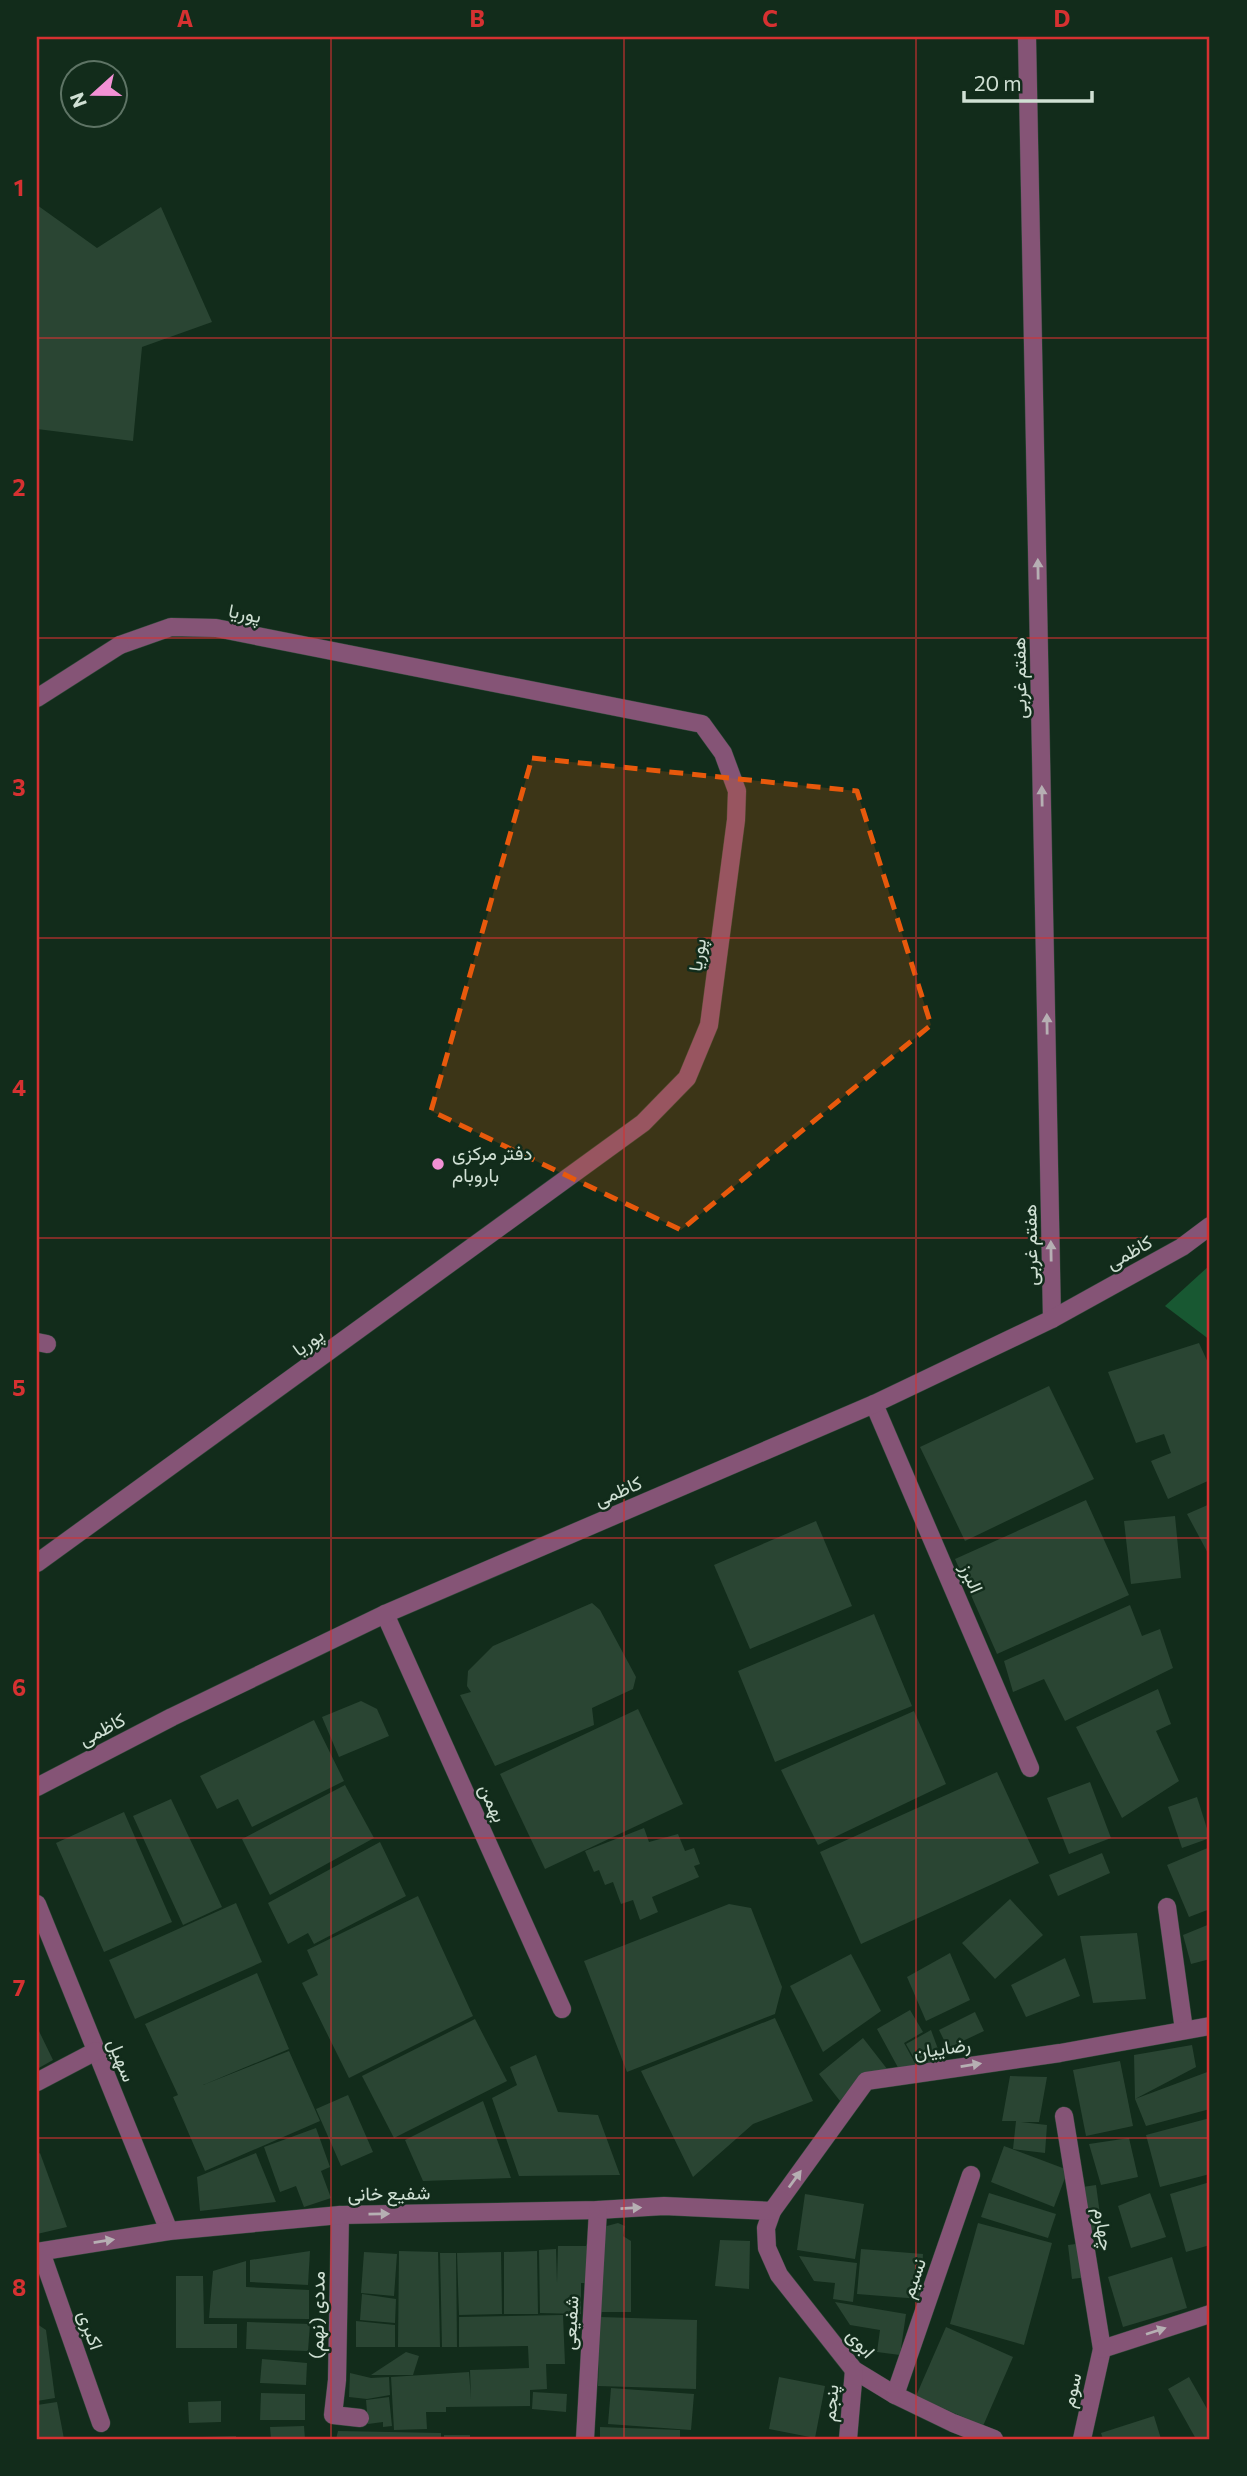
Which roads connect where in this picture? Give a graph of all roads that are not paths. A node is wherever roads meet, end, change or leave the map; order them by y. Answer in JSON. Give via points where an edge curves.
{"nodes":[{"id":1,"x":1027,"y":37,"type":"edge"},
{"id":2,"x":37,"y":698,"type":"edge"},
{"id":3,"x":1210,"y":1226,"type":"edge"},
{"id":4,"x":1052,"y":1319,"type":"junction"},
{"id":5,"x":874,"y":1404,"type":"junction"},
{"id":6,"x":37,"y":1563,"type":"edge"},
{"id":7,"x":385,"y":1614,"type":"junction"},
{"id":8,"x":1030,"y":1768,"type":"dead end"},
{"id":9,"x":37,"y":1787,"type":"edge"},
{"id":10,"x":37,"y":1904,"type":"edge"},
{"id":11,"x":1167,"y":1907,"type":"dead end"},
{"id":12,"x":562,"y":2009,"type":"dead end"},
{"id":13,"x":1210,"y":2026,"type":"edge"},
{"id":14,"x":1184,"y":2030,"type":"junction"},
{"id":15,"x":96,"y":2051,"type":"junction"},
{"id":16,"x":37,"y":2082,"type":"edge"},
{"id":17,"x":1064,"y":2116,"type":"dead end"},
{"id":18,"x":971,"y":2175,"type":"dead end"},
{"id":19,"x":598,"y":2210,"type":"junction"},
{"id":20,"x":772,"y":2211,"type":"junction"},
{"id":21,"x":340,"y":2215,"type":"junction"},
{"id":22,"x":169,"y":2231,"type":"junction"},
{"id":23,"x":39,"y":2252,"type":"edge"},
{"id":24,"x":1210,"y":2314,"type":"edge"},
{"id":25,"x":1102,"y":2349,"type":"junction"},
{"id":26,"x":854,"y":2371,"type":"junction"},
{"id":27,"x":895,"y":2395,"type":"junction"},
{"id":28,"x":360,"y":2418,"type":"dead end"},
{"id":29,"x":101,"y":2423,"type":"dead end"},
{"id":30,"x":584,"y":2439,"type":"edge"},
{"id":31,"x":848,"y":2439,"type":"edge"},
{"id":32,"x":994,"y":2439,"type":"edge"},
{"id":33,"x":1082,"y":2439,"type":"edge"}],
"edges":[{"from":4,"to":1,"type":"street","name":"هفتم غربی","one_way":true},
{"from":2,"to":6,"type":"street","name":"پوریا","via":[[120,645],[171,627],[216,628],[702,724],[723,754],[737,791],[709,1026],[687,1078],[643,1124]]},
{"from":3,"to":4,"type":"street","name":"کاظمی","via":[[1182,1247]]},
{"from":4,"to":5,"type":"street","name":"کاظمی"},
{"from":5,"to":7,"type":"street","name":"کاظمی"},
{"from":5,"to":8,"type":"street","name":"البرز"},
{"from":7,"to":9,"type":"street","name":"کاظمی"},
{"from":7,"to":12,"type":"street","name":"بهمن"},
{"from":10,"to":15,"type":"street","name":"سهیل"},
{"from":11,"to":14,"type":"street"},
{"from":13,"to":14,"type":"street","name":"رضاییان"},
{"from":20,"to":14,"type":"street","name":"رضاییان","one_way":true,"via":[[866,2081]]},
{"from":15,"to":16,"type":"street"},
{"from":15,"to":22,"type":"street","name":"سهیل"},
{"from":17,"to":25,"type":"street","name":"چهارم"},
{"from":18,"to":27,"type":"street","name":"نسیم"},
{"from":19,"to":20,"type":"street","name":"شفیع خانی","one_way":true,"via":[[664,2206]]},
{"from":21,"to":19,"type":"street","name":"شفیع خانی","one_way":true},
{"from":19,"to":30,"type":"street","name":"شفیعی"},
{"from":20,"to":26,"type":"street","name":"ابوی","via":[[766,2228],[767,2248],[779,2275]]},
{"from":21,"to":22,"type":"street","name":"شفیع خانی"},
{"from":21,"to":28,"type":"street","name":"مددی (نهم)","via":[[333,2415]]},
{"from":23,"to":22,"type":"street","name":"شفیع خانی","one_way":true},
{"from":23,"to":29,"type":"street","name":"اکبری"},
{"from":25,"to":24,"type":"street","one_way":true},
{"from":25,"to":33,"type":"street","name":"سوم"},
{"from":26,"to":27,"type":"street","name":"ابوی"},
{"from":26,"to":31,"type":"street","name":"پنجم"},
{"from":27,"to":32,"type":"street","name":"ابوی"}]}
